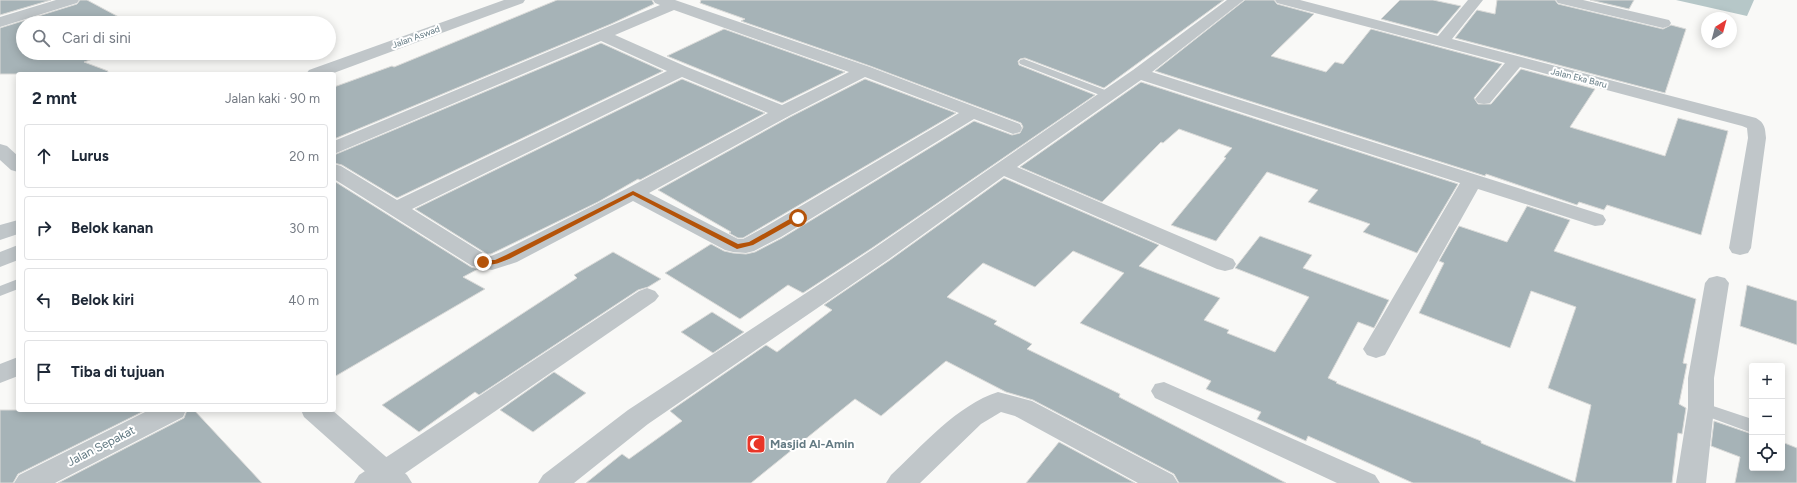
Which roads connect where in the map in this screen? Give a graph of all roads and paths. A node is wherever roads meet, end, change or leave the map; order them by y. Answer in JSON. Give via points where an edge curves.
{"nodes":[{"id":1,"x":72,"y":0,"type":"edge"},
{"id":2,"x":518,"y":0,"type":"edge"},
{"id":3,"x":1237,"y":0,"type":"edge"},
{"id":4,"x":1282,"y":0,"type":"edge"},
{"id":5,"x":1476,"y":0,"type":"edge"},
{"id":6,"x":1563,"y":0,"type":"edge"},
{"id":7,"x":666,"y":3,"type":"edge"},
{"id":8,"x":20,"y":16,"type":"edge"},
{"id":9,"x":16,"y":17,"type":"edge"},
{"id":10,"x":0,"y":22,"type":"edge"},
{"id":11,"x":1663,"y":23,"type":"dead end"},
{"id":12,"x":601,"y":35,"type":"junction"},
{"id":13,"x":1441,"y":42,"type":"junction"},
{"id":14,"x":1024,"y":62,"type":"dead end"},
{"id":15,"x":1515,"y":62,"type":"junction"},
{"id":16,"x":681,"y":71,"type":"junction"},
{"id":17,"x":864,"y":71,"type":"junction"},
{"id":18,"x":320,"y":72,"type":"edge"},
{"id":19,"x":1140,"y":74,"type":"junction"},
{"id":20,"x":1109,"y":95,"type":"junction"},
{"id":21,"x":1484,"y":99,"type":"dead end"},
{"id":22,"x":783,"y":112,"type":"junction"},
{"id":23,"x":973,"y":112,"type":"junction"},
{"id":24,"x":1013,"y":128,"type":"dead end"},
{"id":25,"x":336,"y":147,"type":"edge"},
{"id":26,"x":0,"y":150,"type":"edge"},
{"id":27,"x":16,"y":164,"type":"edge"},
{"id":28,"x":1002,"y":168,"type":"junction"},
{"id":29,"x":336,"y":171,"type":"edge"},
{"id":30,"x":1472,"y":181,"type":"junction"},
{"id":31,"x":633,"y":193,"type":"junction"},
{"id":32,"x":396,"y":209,"type":"junction"},
{"id":33,"x":1595,"y":220,"type":"dead end"},
{"id":34,"x":16,"y":227,"type":"edge"},
{"id":35,"x":0,"y":233,"type":"edge"},
{"id":36,"x":1740,"y":248,"type":"dead end"},
{"id":37,"x":16,"y":253,"type":"edge"},
{"id":38,"x":0,"y":260,"type":"edge"},
{"id":39,"x":1226,"y":264,"type":"dead end"},
{"id":40,"x":1717,"y":283,"type":"dead end"},
{"id":41,"x":16,"y":285,"type":"edge"},
{"id":42,"x":0,"y":291,"type":"edge"},
{"id":43,"x":647,"y":296,"type":"dead end"},
{"id":44,"x":1376,"y":349,"type":"dead end"},
{"id":45,"x":16,"y":367,"type":"edge"},
{"id":46,"x":0,"y":374,"type":"edge"},
{"id":47,"x":1164,"y":391,"type":"dead end"},
{"id":48,"x":1701,"y":408,"type":"junction"},
{"id":49,"x":169,"y":412,"type":"edge"},
{"id":50,"x":316,"y":412,"type":"edge"},
{"id":51,"x":1749,"y":425,"type":"edge"},
{"id":52,"x":383,"y":480,"type":"edge"},
{"id":53,"x":29,"y":483,"type":"edge"},
{"id":54,"x":553,"y":483,"type":"edge"},
{"id":55,"x":901,"y":483,"type":"edge"},
{"id":56,"x":1163,"y":483,"type":"edge"},
{"id":57,"x":1365,"y":483,"type":"edge"},
{"id":58,"x":1691,"y":483,"type":"edge"}],
"edges":[{"from":1,"to":8,"type":"street"},
{"from":2,"to":18,"type":"street","name":"Jalan Aswad"},
{"from":3,"to":19,"type":"street"},
{"from":4,"to":13,"type":"street","name":"Jalan Eka Baru"},
{"from":5,"to":13,"type":"street"},
{"from":6,"to":11,"type":"street"},
{"from":7,"to":12,"type":"street"},
{"from":7,"to":17,"type":"street"},
{"from":9,"to":10,"type":"street"},
{"from":12,"to":16,"type":"street"},
{"from":12,"to":25,"type":"street"},
{"from":13,"to":15,"type":"street","name":"Jalan Eka Baru"},
{"from":14,"to":20,"type":"lane"},
{"from":15,"to":21,"type":"street"},
{"from":15,"to":36,"type":"street","name":"Jalan Eka Baru","via":[[1723,114],[1756,126],[1758,138]]},
{"from":16,"to":22,"type":"street"},
{"from":16,"to":32,"type":"street"},
{"from":17,"to":22,"type":"street"},
{"from":17,"to":23,"type":"street"},
{"from":19,"to":20,"type":"street"},
{"from":19,"to":30,"type":"street"},
{"from":20,"to":28,"type":"street"},
{"from":22,"to":31,"type":"street"},
{"from":23,"to":24,"type":"street"},
{"from":23,"to":31,"type":"street","via":[[746,246],[733,245]]},
{"from":26,"to":27,"type":"street"},
{"from":28,"to":39,"type":"street"},
{"from":28,"to":54,"type":"street","via":[[881,254],[638,417]]},
{"from":29,"to":32,"type":"street"},
{"from":30,"to":33,"type":"street"},
{"from":30,"to":44,"type":"street"},
{"from":31,"to":32,"type":"street","via":[[508,257],[488,263],[480,261]]},
{"from":34,"to":35,"type":"street"},
{"from":37,"to":38,"type":"street"},
{"from":40,"to":48,"type":"street","via":[[1706,337]]},
{"from":41,"to":42,"type":"lane"},
{"from":43,"to":52,"type":"street"},
{"from":45,"to":46,"type":"street"},
{"from":47,"to":57,"type":"street"},
{"from":48,"to":51,"type":"lane"},
{"from":48,"to":58,"type":"street"},
{"from":49,"to":53,"type":"street","name":"Jalan Sepakat"},
{"from":50,"to":52,"type":"street"},
{"from":55,"to":56,"type":"street","via":[[971,417],[998,402],[1023,408]]}]}
